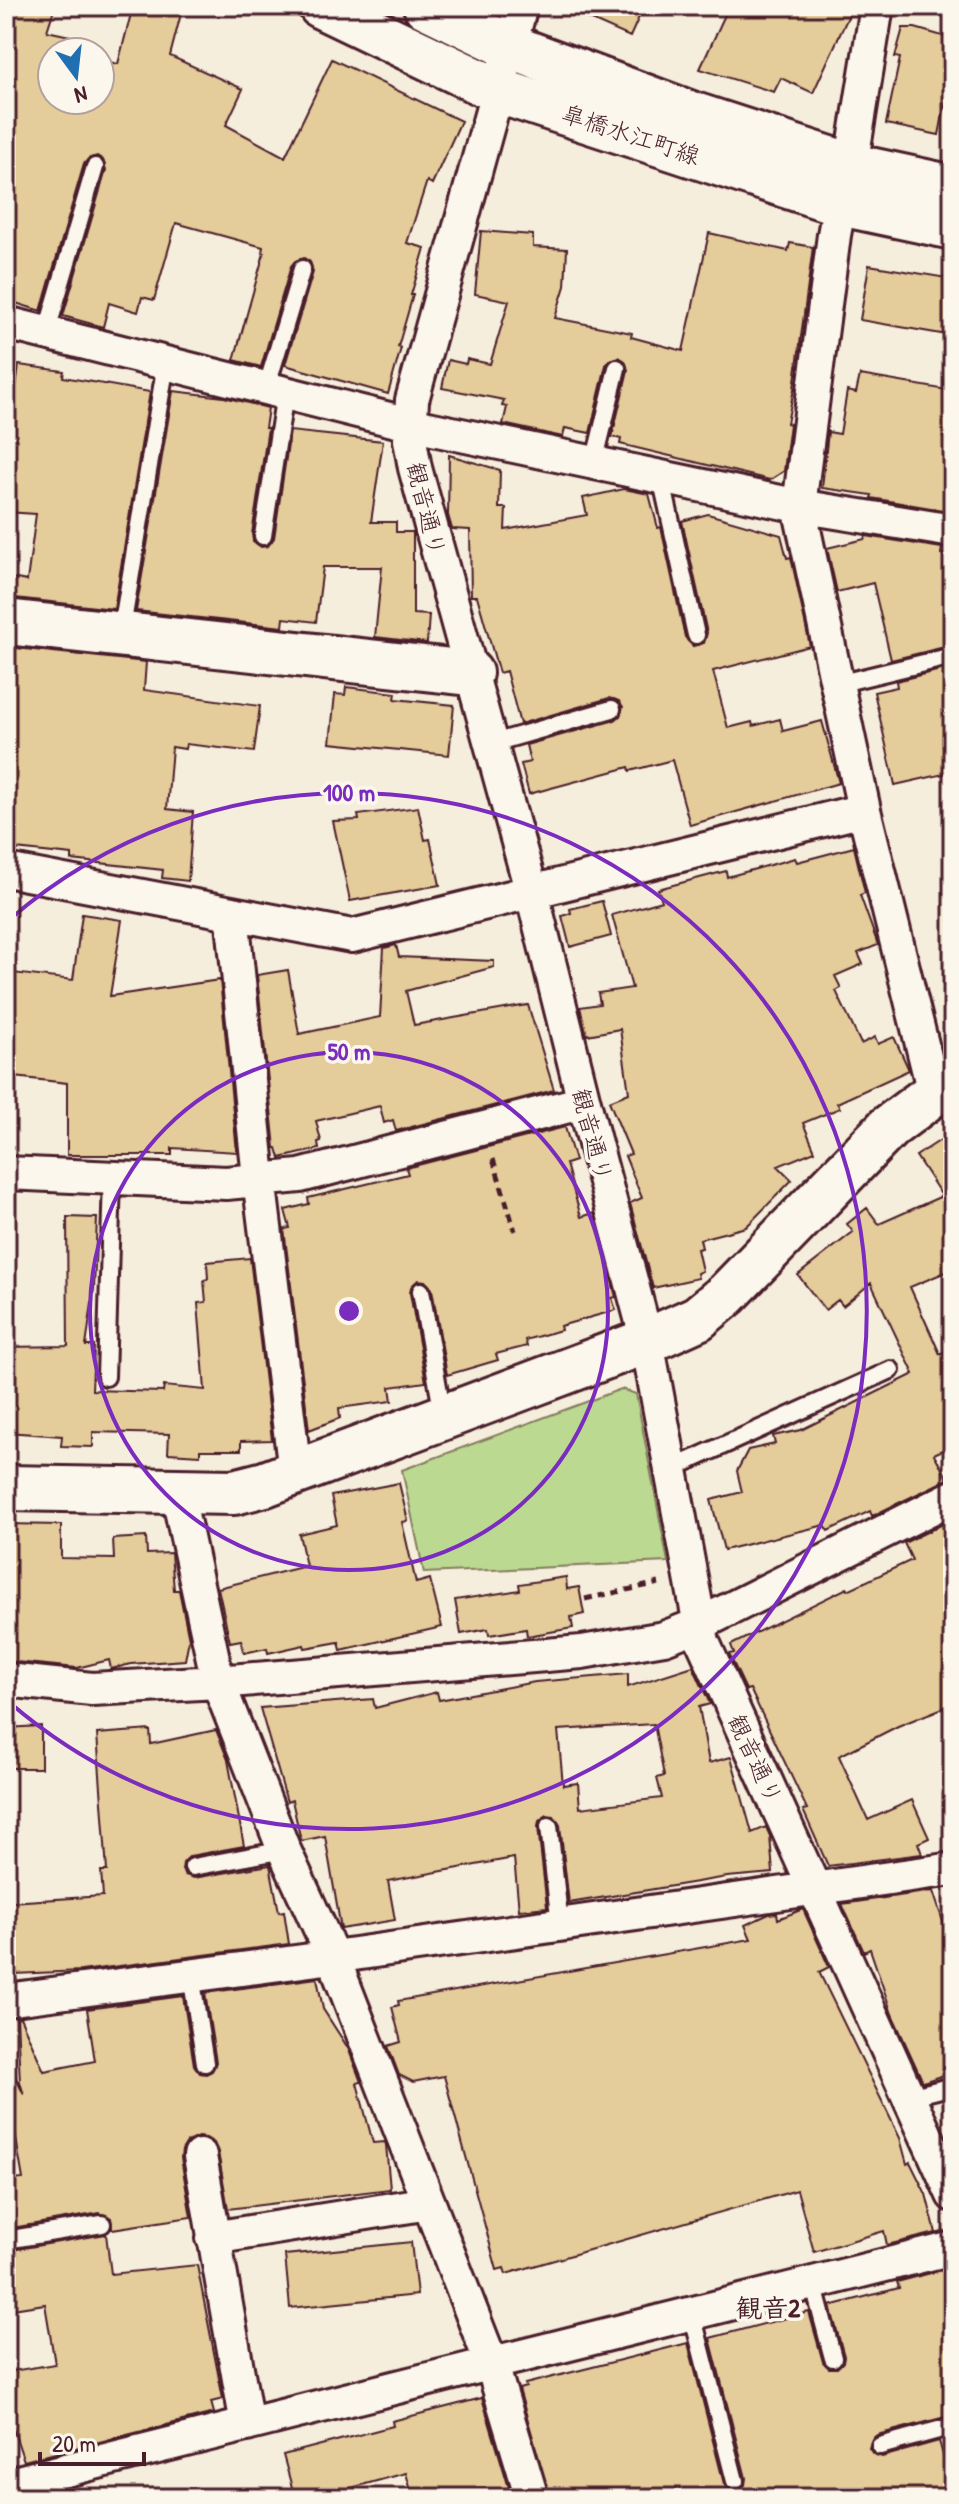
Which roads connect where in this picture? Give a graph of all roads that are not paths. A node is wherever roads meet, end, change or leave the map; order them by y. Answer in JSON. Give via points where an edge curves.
{"nodes":[{"id":1,"x":321,"y":6,"type":"edge"},
{"id":2,"x":426,"y":6,"type":"edge"},
{"id":3,"x":877,"y":6,"type":"edge"},
{"id":4,"x":516,"y":26,"type":"edge"},
{"id":5,"x":496,"y":90,"type":"junction"},
{"id":6,"x":95,"y":167,"type":"dead end"},
{"id":7,"x":845,"y":184,"type":"junction"},
{"id":8,"x":953,"y":188,"type":"edge"},
{"id":9,"x":953,"y":227,"type":"edge"},
{"id":10,"x":302,"y":269,"type":"dead end"},
{"id":11,"x":6,"y":323,"type":"edge"},
{"id":12,"x":46,"y":334,"type":"junction"},
{"id":13,"x":166,"y":363,"type":"junction"},
{"id":14,"x":617,"y":368,"type":"dead end"},
{"id":15,"x":276,"y":391,"type":"junction"},
{"id":16,"x":409,"y":424,"type":"junction"},
{"id":17,"x":594,"y":463,"type":"junction"},
{"id":18,"x":661,"y":477,"type":"junction"},
{"id":19,"x":799,"y":506,"type":"junction"},
{"id":20,"x":953,"y":531,"type":"edge"},
{"id":21,"x":263,"y":536,"type":"dead end"},
{"id":22,"x":6,"y":622,"type":"edge"},
{"id":23,"x":121,"y":635,"type":"junction"},
{"id":24,"x":696,"y":635,"type":"dead end"},
{"id":25,"x":953,"y":656,"type":"edge"},
{"id":26,"x":470,"y":673,"type":"junction"},
{"id":27,"x":837,"y":684,"type":"junction"},
{"id":28,"x":612,"y":709,"type":"dead end"},
{"id":29,"x":490,"y":744,"type":"junction"},
{"id":30,"x":864,"y":810,"type":"junction"},
{"id":31,"x":6,"y":870,"type":"edge"},
{"id":32,"x":532,"y":893,"type":"junction"},
{"id":33,"x":232,"y":913,"type":"junction"},
{"id":34,"x":944,"y":1086,"type":"edge"},
{"id":35,"x":584,"y":1102,"type":"junction"},
{"id":36,"x":6,"y":1173,"type":"edge"},
{"id":37,"x":112,"y":1178,"type":"junction"},
{"id":38,"x":259,"y":1178,"type":"junction"},
{"id":39,"x":421,"y":1291,"type":"dead end"},
{"id":40,"x":647,"y":1341,"type":"junction"},
{"id":41,"x":891,"y":1370,"type":"dead end"},
{"id":42,"x":106,"y":1377,"type":"dead end"},
{"id":43,"x":444,"y":1417,"type":"junction"},
{"id":44,"x":671,"y":1469,"type":"junction"},
{"id":45,"x":295,"y":1472,"type":"junction"},
{"id":46,"x":6,"y":1488,"type":"edge"},
{"id":47,"x":177,"y":1491,"type":"junction"},
{"id":48,"x":953,"y":1497,"type":"edge"},
{"id":49,"x":700,"y":1624,"type":"junction"},
{"id":50,"x":6,"y":1680,"type":"edge"},
{"id":51,"x":218,"y":1682,"type":"junction"},
{"id":52,"x":549,"y":1826,"type":"dead end"},
{"id":53,"x":284,"y":1850,"type":"junction"},
{"id":54,"x":193,"y":1867,"type":"dead end"},
{"id":55,"x":953,"y":1869,"type":"edge"},
{"id":56,"x":815,"y":1889,"type":"junction"},
{"id":57,"x":560,"y":1925,"type":"junction"},
{"id":58,"x":333,"y":1957,"type":"junction"},
{"id":59,"x":191,"y":1975,"type":"junction"},
{"id":60,"x":6,"y":2000,"type":"edge"},
{"id":61,"x":205,"y":2063,"type":"dead end"},
{"id":62,"x":953,"y":2086,"type":"edge"},
{"id":63,"x":909,"y":2097,"type":"junction"},
{"id":64,"x":200,"y":2156,"type":"dead end"},
{"id":65,"x":953,"y":2195,"type":"edge"},
{"id":66,"x":429,"y":2203,"type":"junction"},
{"id":67,"x":102,"y":2224,"type":"dead end"},
{"id":68,"x":213,"y":2238,"type":"junction"},
{"id":69,"x":6,"y":2240,"type":"edge"},
{"id":70,"x":953,"y":2248,"type":"edge"},
{"id":71,"x":813,"y":2283,"type":"junction"},
{"id":72,"x":692,"y":2314,"type":"junction"},
{"id":73,"x":833,"y":2358,"type":"dead end"},
{"id":74,"x":492,"y":2365,"type":"junction"},
{"id":75,"x":247,"y":2425,"type":"junction"},
{"id":76,"x":953,"y":2426,"type":"edge"},
{"id":77,"x":880,"y":2446,"type":"dead end"},
{"id":78,"x":735,"y":2481,"type":"dead end"},
{"id":79,"x":9,"y":2485,"type":"edge"},
{"id":80,"x":532,"y":2498,"type":"edge"}],
"edges":[{"from":1,"to":5,"type":"street","name":"皐橋水江町線"},
{"from":2,"to":4,"type":"street","name":"皐橋水江町線"},
{"from":3,"to":7,"type":"street"},
{"from":4,"to":5,"type":"street","name":"観音通り"},
{"from":4,"to":7,"type":"street","name":"皐橋水江町線"},
{"from":5,"to":7,"type":"street","name":"皐橋水江町線"},
{"from":5,"to":16,"type":"street","name":"観音通り"},
{"from":6,"to":12,"type":"lane"},
{"from":7,"to":8,"type":"street","name":"皐橋水江町線"},
{"from":7,"to":9,"type":"street","name":"皐橋水江町線"},
{"from":7,"to":19,"type":"street"},
{"from":10,"to":15,"type":"lane"},
{"from":11,"to":12,"type":"street"},
{"from":12,"to":13,"type":"street"},
{"from":13,"to":15,"type":"street"},
{"from":13,"to":23,"type":"lane"},
{"from":14,"to":17,"type":"lane"},
{"from":15,"to":16,"type":"street"},
{"from":15,"to":21,"type":"lane"},
{"from":16,"to":17,"type":"street"},
{"from":16,"to":26,"type":"street","name":"観音通り","via":[[415,468]]},
{"from":17,"to":18,"type":"street"},
{"from":18,"to":19,"type":"street"},
{"from":18,"to":24,"type":"lane"},
{"from":19,"to":20,"type":"street"},
{"from":19,"to":27,"type":"street"},
{"from":22,"to":23,"type":"street"},
{"from":23,"to":26,"type":"street"},
{"from":25,"to":27,"type":"lane"},
{"from":26,"to":29,"type":"street","name":"観音通り"},
{"from":27,"to":30,"type":"street"},
{"from":28,"to":29,"type":"lane"},
{"from":29,"to":32,"type":"street","name":"観音通り"},
{"from":30,"to":32,"type":"street"},
{"from":30,"to":34,"type":"street"},
{"from":31,"to":33,"type":"street"},
{"from":32,"to":33,"type":"street","via":[[352,936]]},
{"from":32,"to":35,"type":"street","name":"観音通り"},
{"from":33,"to":38,"type":"street"},
{"from":34,"to":40,"type":"street","via":[[889,1127],[727,1294],[698,1318]]},
{"from":35,"to":38,"type":"street","via":[[300,1176]]},
{"from":35,"to":40,"type":"street","name":"観音通り"},
{"from":36,"to":37,"type":"street"},
{"from":37,"to":38,"type":"street","via":[[226,1183]]},
{"from":37,"to":42,"type":"lane"},
{"from":38,"to":45,"type":"street"},
{"from":39,"to":43,"type":"lane"},
{"from":40,"to":43,"type":"street"},
{"from":40,"to":44,"type":"street","name":"観音通り"},
{"from":41,"to":44,"type":"lane"},
{"from":43,"to":45,"type":"street"},
{"from":44,"to":49,"type":"street","name":"観音通り"},
{"from":45,"to":47,"type":"street","via":[[234,1492]]},
{"from":46,"to":47,"type":"street"},
{"from":47,"to":51,"type":"street"},
{"from":48,"to":49,"type":"street"},
{"from":49,"to":51,"type":"street","via":[[664,1638],[582,1652]]},
{"from":49,"to":56,"type":"street","name":"観音通り","via":[[703,1642]]},
{"from":50,"to":51,"type":"street","via":[[92,1689]]},
{"from":51,"to":53,"type":"street"},
{"from":52,"to":57,"type":"lane"},
{"from":53,"to":54,"type":"lane"},
{"from":53,"to":58,"type":"street"},
{"from":55,"to":56,"type":"street"},
{"from":56,"to":57,"type":"street"},
{"from":56,"to":63,"type":"street","name":"観音通り"},
{"from":57,"to":58,"type":"street"},
{"from":58,"to":59,"type":"street"},
{"from":58,"to":66,"type":"street"},
{"from":59,"to":60,"type":"street"},
{"from":59,"to":61,"type":"lane"},
{"from":62,"to":63,"type":"lane"},
{"from":63,"to":65,"type":"street","name":"観音通り"},
{"from":64,"to":68,"type":"street"},
{"from":66,"to":68,"type":"street"},
{"from":66,"to":74,"type":"street"},
{"from":67,"to":69,"type":"lane"},
{"from":68,"to":75,"type":"street"},
{"from":70,"to":71,"type":"street"},
{"from":71,"to":72,"type":"street"},
{"from":71,"to":73,"type":"lane"},
{"from":72,"to":74,"type":"street"},
{"from":72,"to":78,"type":"lane"},
{"from":74,"to":75,"type":"street"},
{"from":74,"to":80,"type":"street"},
{"from":75,"to":79,"type":"street"},
{"from":76,"to":77,"type":"lane"}]}
